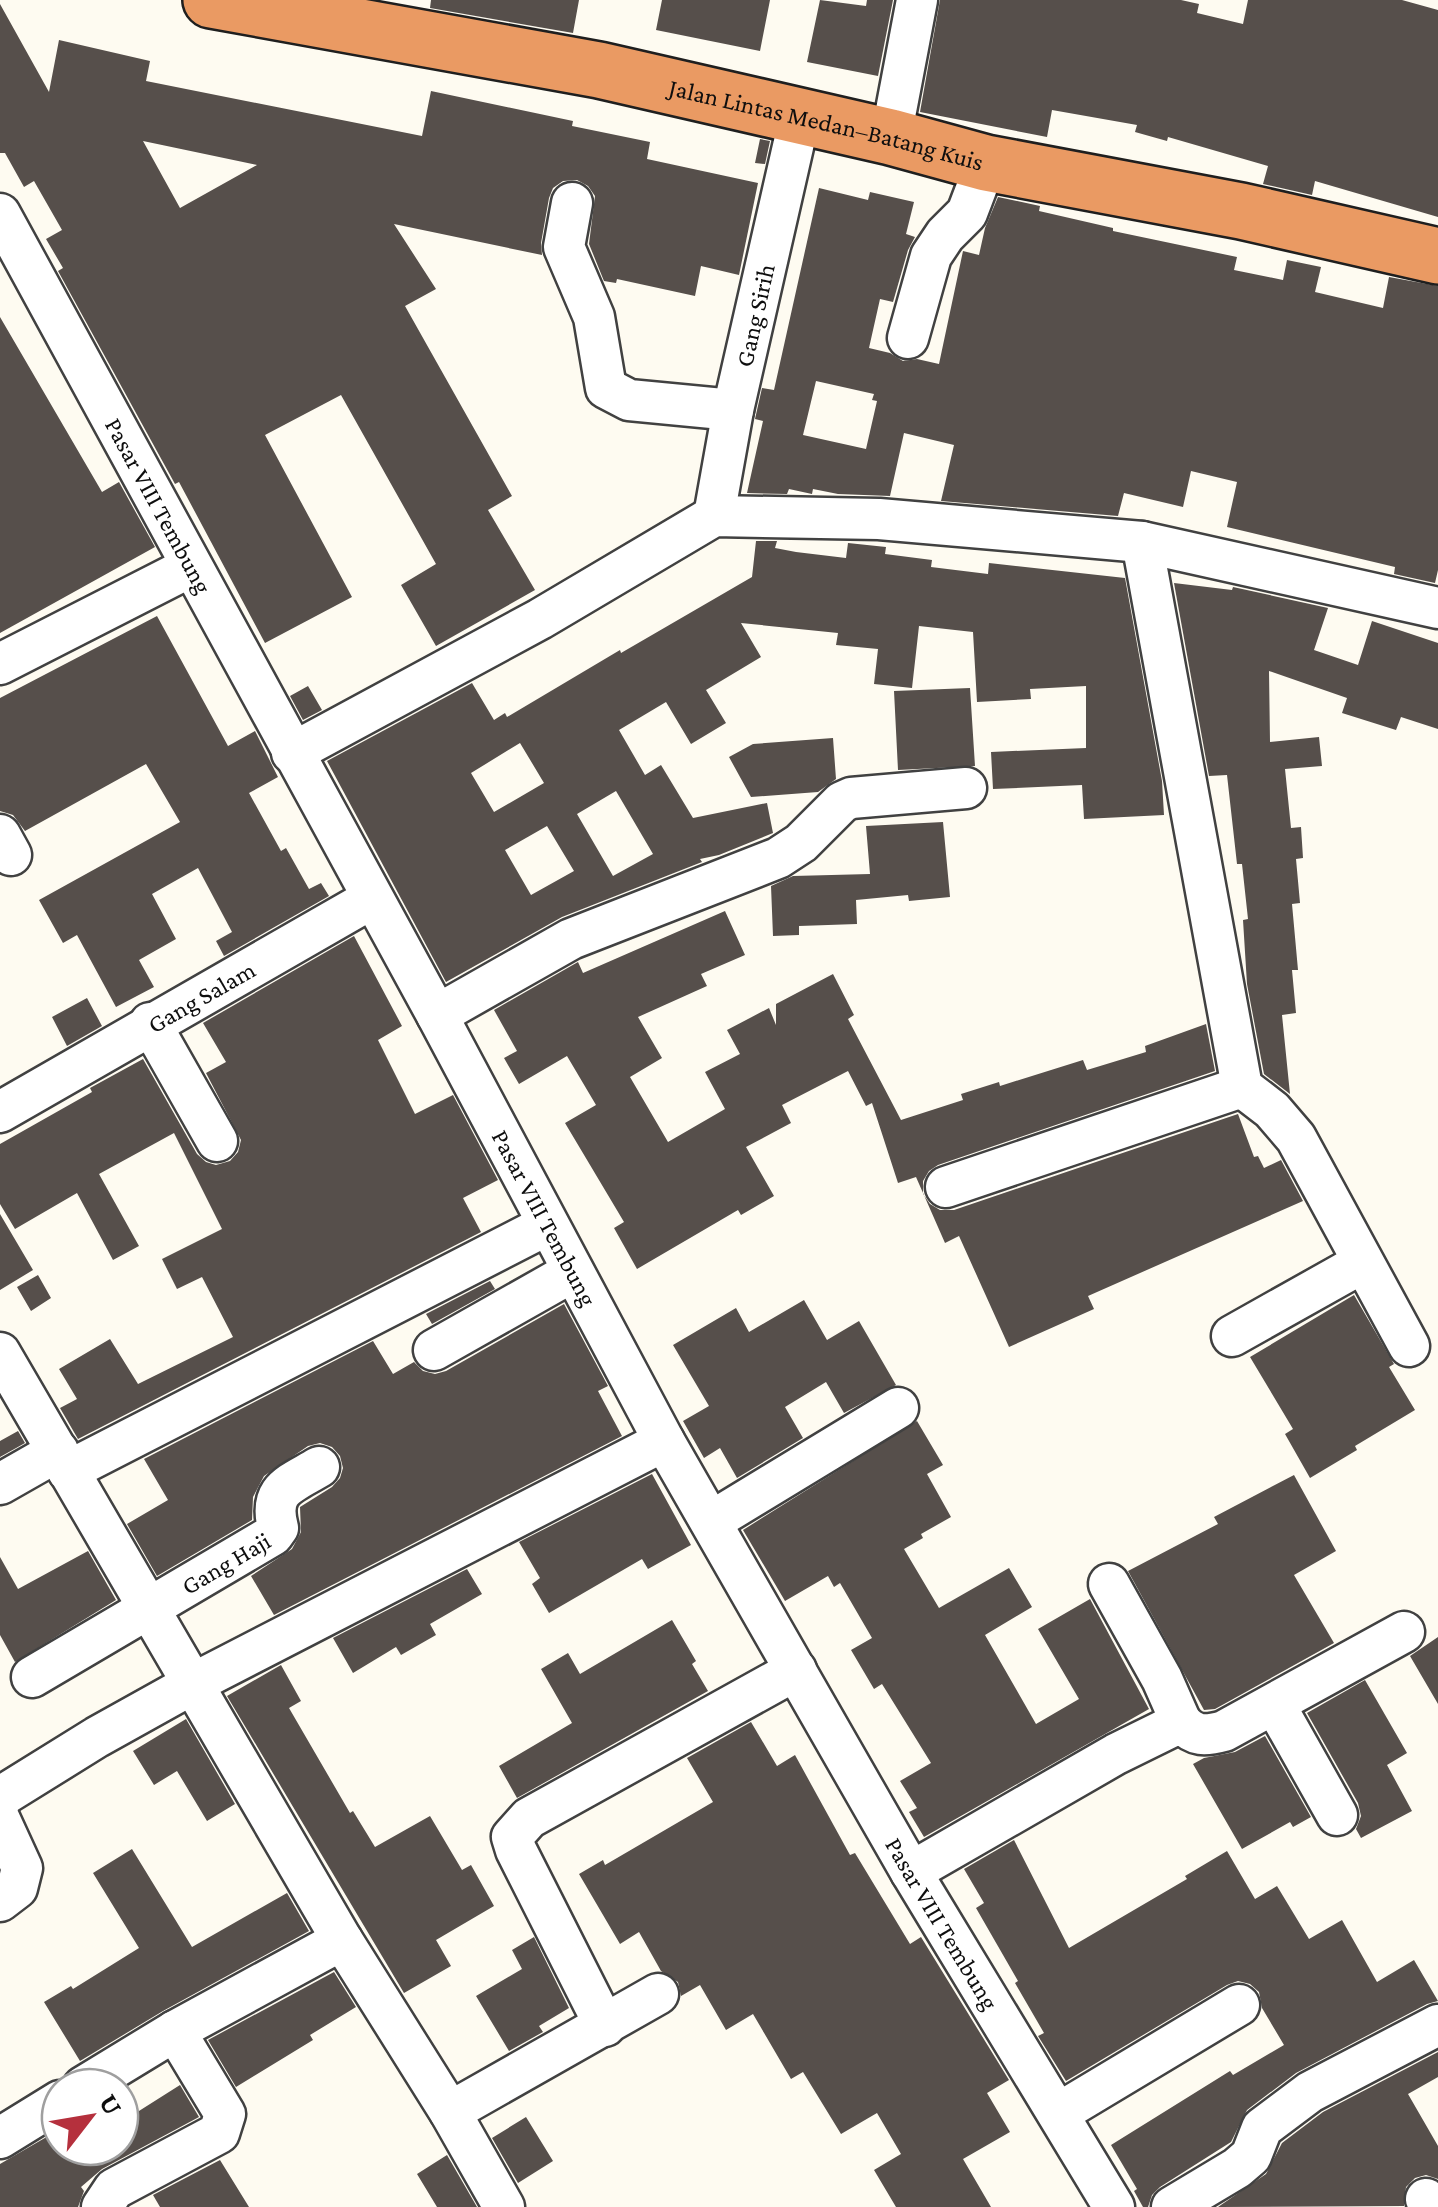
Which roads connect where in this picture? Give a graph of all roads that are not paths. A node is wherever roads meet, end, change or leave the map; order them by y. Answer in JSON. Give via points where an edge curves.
{"nodes":[{"id":1,"x":211,"y":0,"type":"edge"},
{"id":2,"x":917,"y":0,"type":"edge"},
{"id":3,"x":800,"y":116,"type":"junction"},
{"id":4,"x":891,"y":137,"type":"junction"},
{"id":5,"x":986,"y":164,"type":"junction"},
{"id":6,"x":572,"y":203,"type":"dead end"},
{"id":7,"x":0,"y":214,"type":"edge"},
{"id":8,"x":1438,"y":256,"type":"edge"},
{"id":9,"x":908,"y":338,"type":"dead end"},
{"id":10,"x":733,"y":410,"type":"junction"},
{"id":11,"x":714,"y":516,"type":"junction"},
{"id":12,"x":1142,"y":542,"type":"junction"},
{"id":13,"x":190,"y":567,"type":"junction"},
{"id":14,"x":1437,"y":601,"type":"edge"},
{"id":15,"x":0,"y":664,"type":"edge"},
{"id":16,"x":292,"y":752,"type":"junction"},
{"id":17,"x":966,"y":788,"type":"dead end"},
{"id":18,"x":371,"y":899,"type":"junction"},
{"id":19,"x":437,"y":1015,"type":"junction"},
{"id":20,"x":150,"y":1023,"type":"junction"},
{"id":21,"x":1242,"y":1087,"type":"junction"},
{"id":22,"x":0,"y":1112,"type":"edge"},
{"id":23,"x":216,"y":1141,"type":"dead end"},
{"id":24,"x":946,"y":1187,"type":"dead end"},
{"id":25,"x":547,"y":1225,"type":"junction"},
{"id":26,"x":1362,"y":1262,"type":"junction"},
{"id":27,"x":572,"y":1272,"type":"junction"},
{"id":28,"x":1232,"y":1336,"type":"dead end"},
{"id":29,"x":1409,"y":1346,"type":"dead end"},
{"id":30,"x":434,"y":1350,"type":"dead end"},
{"id":31,"x":0,"y":1353,"type":"edge"},
{"id":32,"x":898,"y":1408,"type":"dead end"},
{"id":33,"x":664,"y":1441,"type":"junction"},
{"id":34,"x":63,"y":1460,"type":"junction"},
{"id":35,"x":318,"y":1466,"type":"dead end"},
{"id":36,"x":0,"y":1484,"type":"edge"},
{"id":37,"x":712,"y":1522,"type":"junction"},
{"id":38,"x":1109,"y":1584,"type":"dead end"},
{"id":39,"x":150,"y":1608,"type":"junction"},
{"id":40,"x":1404,"y":1632,"type":"dead end"},
{"id":41,"x":796,"y":1670,"type":"junction"},
{"id":42,"x":32,"y":1677,"type":"dead end"},
{"id":43,"x":194,"y":1683,"type":"junction"},
{"id":44,"x":1275,"y":1705,"type":"junction"},
{"id":45,"x":1181,"y":1722,"type":"junction"},
{"id":46,"x":0,"y":1801,"type":"edge"},
{"id":47,"x":1337,"y":1816,"type":"dead end"},
{"id":48,"x":0,"y":1820,"type":"edge"},
{"id":49,"x":911,"y":1872,"type":"junction"},
{"id":50,"x":0,"y":1901,"type":"edge"},
{"id":51,"x":342,"y":1940,"type":"junction"},
{"id":52,"x":658,"y":1994,"type":"dead end"},
{"id":53,"x":1239,"y":2005,"type":"dead end"},
{"id":54,"x":1438,"y":2025,"type":"edge"},
{"id":55,"x":606,"y":2026,"type":"junction"},
{"id":56,"x":175,"y":2030,"type":"junction"},
{"id":57,"x":115,"y":2067,"type":"edge"},
{"id":58,"x":450,"y":2112,"type":"junction"},
{"id":59,"x":40,"y":2113,"type":"edge"},
{"id":60,"x":1059,"y":2113,"type":"junction"},
{"id":61,"x":0,"y":2138,"type":"edge"},
{"id":62,"x":102,"y":2207,"type":"edge"},
{"id":63,"x":504,"y":2207,"type":"edge"},
{"id":64,"x":1114,"y":2207,"type":"edge"},
{"id":65,"x":1172,"y":2207,"type":"edge"}],
"edges":[{"from":1,"to":3,"type":"highway","name":"Jalan Lintas Medan–Batang Kuis","via":[[599,70]]},
{"from":2,"to":4,"type":"street"},
{"from":3,"to":4,"type":"highway","name":"Jalan Lintas Medan–Batang Kuis"},
{"from":3,"to":10,"type":"street","name":"Gang Sirih"},
{"from":4,"to":5,"type":"highway","name":"Jalan Lintas Medan–Batang Kuis"},
{"from":5,"to":8,"type":"highway","name":"Jalan Lintas Medan–Batang Kuis"},
{"from":5,"to":9,"type":"street","via":[[967,213],[932,256]]},
{"from":6,"to":10,"type":"street","via":[[564,246],[594,316],[606,388],[629,400]]},
{"from":7,"to":13,"type":"street","name":"Pasar VIII Tembung"},
{"from":10,"to":11,"type":"street","name":"Gang Sirih"},
{"from":11,"to":12,"type":"street","via":[[878,519]]},
{"from":11,"to":16,"type":"street"},
{"from":12,"to":14,"type":"street"},
{"from":12,"to":21,"type":"street"},
{"from":13,"to":15,"type":"street"},
{"from":13,"to":16,"type":"street","name":"Pasar VIII Tembung"},
{"from":16,"to":18,"type":"street","name":"Pasar VIII Tembung"},
{"from":17,"to":19,"type":"street","via":[[850,798],[778,858],[571,939]]},
{"from":18,"to":19,"type":"street","name":"Pasar VIII Tembung"},
{"from":18,"to":20,"type":"street","name":"Gang Salam"},
{"from":19,"to":25,"type":"street","name":"Pasar VIII Tembung"},
{"from":20,"to":22,"type":"street"},
{"from":20,"to":23,"type":"street","name":"Gang Salam"},
{"from":21,"to":24,"type":"street"},
{"from":21,"to":26,"type":"street","via":[[1296,1138]]},
{"from":25,"to":27,"type":"street","name":"Pasar VIII Tembung"},
{"from":25,"to":34,"type":"street"},
{"from":26,"to":28,"type":"street"},
{"from":26,"to":29,"type":"street"},
{"from":27,"to":30,"type":"street"},
{"from":27,"to":33,"type":"street","name":"Pasar VIII Tembung"},
{"from":31,"to":34,"type":"street"},
{"from":32,"to":37,"type":"street"},
{"from":33,"to":37,"type":"street","name":"Pasar VIII Tembung"},
{"from":33,"to":43,"type":"street"},
{"from":34,"to":36,"type":"street"},
{"from":34,"to":39,"type":"street"},
{"from":35,"to":39,"type":"street","name":"Gang Haji","via":[[277,1496],[273,1535]]},
{"from":37,"to":41,"type":"street","name":"Pasar VIII Tembung"},
{"from":38,"to":45,"type":"street"},
{"from":39,"to":42,"type":"street"},
{"from":39,"to":43,"type":"street"},
{"from":40,"to":44,"type":"street"},
{"from":41,"to":49,"type":"street","name":"Pasar VIII Tembung"},
{"from":41,"to":55,"type":"street","via":[[528,1818],[512,1837]]},
{"from":43,"to":46,"type":"street","via":[[49,1765]]},
{"from":43,"to":51,"type":"street"},
{"from":44,"to":45,"type":"street","via":[[1204,1737]]},
{"from":44,"to":47,"type":"street"},
{"from":45,"to":49,"type":"street"},
{"from":48,"to":50,"type":"street","via":[[22,1868],[17,1888]]},
{"from":49,"to":60,"type":"street","name":"Pasar VIII Tembung"},
{"from":51,"to":56,"type":"street"},
{"from":51,"to":58,"type":"street"},
{"from":52,"to":55,"type":"street"},
{"from":53,"to":60,"type":"street"},
{"from":54,"to":65,"type":"street","via":[[1310,2092],[1262,2128],[1237,2168]]},
{"from":55,"to":58,"type":"street"},
{"from":56,"to":57,"type":"street"},
{"from":56,"to":62,"type":"street","via":[[224,2123],[219,2133],[114,2189]]},
{"from":58,"to":63,"type":"street"},
{"from":59,"to":61,"type":"street"},
{"from":60,"to":64,"type":"street","name":"Pasar VIII Tembung"}]}
